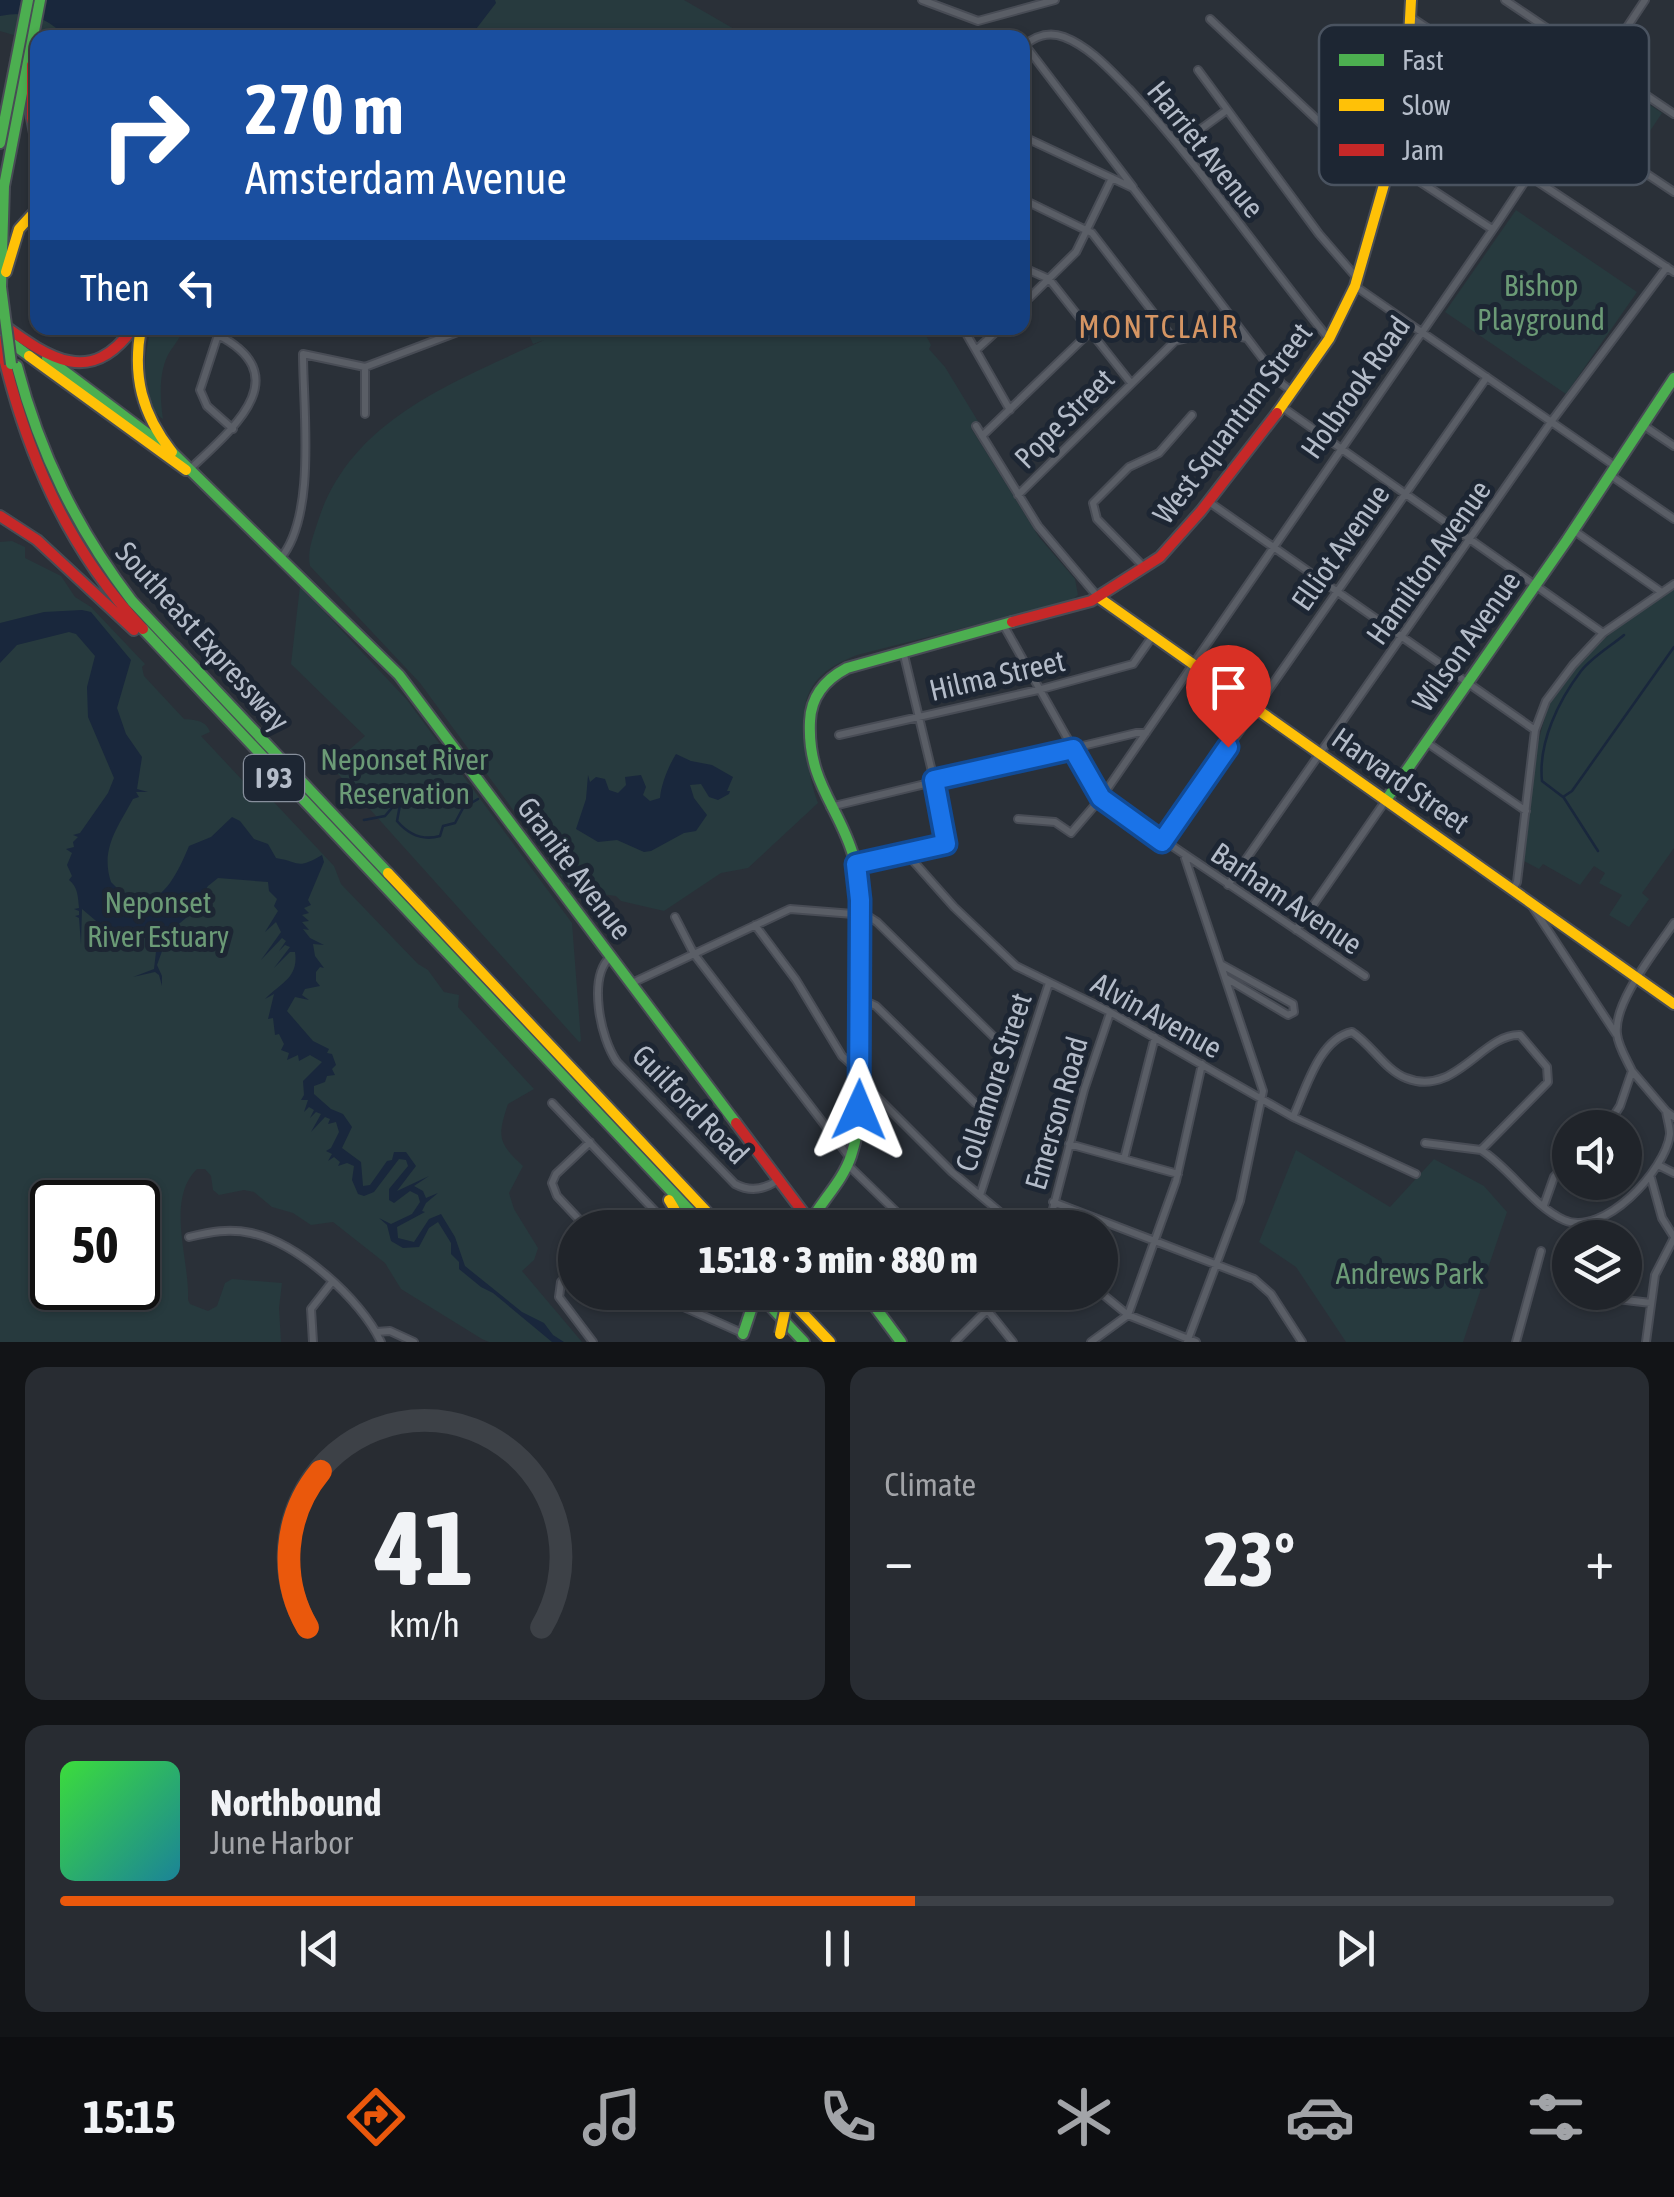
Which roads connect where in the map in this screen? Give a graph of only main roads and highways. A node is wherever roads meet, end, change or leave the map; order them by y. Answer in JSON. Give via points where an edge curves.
{"nodes":[{"id":1,"x":37,"y":0,"type":"edge"},
{"id":2,"x":1411,"y":0,"type":"edge"},
{"id":3,"x":1409,"y":25,"type":"edge"},
{"id":4,"x":33,"y":30,"type":"edge"},
{"id":5,"x":30,"y":44,"type":"edge"},
{"id":6,"x":30,"y":48,"type":"edge"},
{"id":7,"x":30,"y":50,"type":"edge"},
{"id":8,"x":30,"y":76,"type":"edge"},
{"id":9,"x":8,"y":105,"type":"junction"},
{"id":10,"x":0,"y":123,"type":"edge"},
{"id":11,"x":0,"y":143,"type":"edge"},
{"id":12,"x":0,"y":175,"type":"edge"},
{"id":13,"x":1386,"y":185,"type":"edge"},
{"id":14,"x":30,"y":217,"type":"edge"},
{"id":15,"x":6,"y":272,"type":"junction"},
{"id":16,"x":4,"y":290,"type":"edge"},
{"id":17,"x":0,"y":322,"type":"edge"},
{"id":18,"x":127,"y":335,"type":"edge"},
{"id":19,"x":141,"y":335,"type":"edge"},
{"id":20,"x":1,"y":343,"type":"edge"},
{"id":21,"x":30,"y":352,"type":"junction"},
{"id":22,"x":9,"y":366,"type":"edge"},
{"id":23,"x":1674,"y":378,"type":"edge"},
{"id":24,"x":172,"y":452,"type":"junction"},
{"id":25,"x":188,"y":471,"type":"junction"},
{"id":26,"x":0,"y":516,"type":"edge"},
{"id":27,"x":1098,"y":597,"type":"junction"},
{"id":28,"x":136,"y":632,"type":"junction"},
{"id":29,"x":1386,"y":800,"type":"junction"},
{"id":30,"x":1674,"y":1004,"type":"edge"},
{"id":31,"x":669,"y":1200,"type":"junction"},
{"id":32,"x":675,"y":1210,"type":"edge"},
{"id":33,"x":679,"y":1210,"type":"edge"},
{"id":34,"x":689,"y":1210,"type":"edge"},
{"id":35,"x":701,"y":1210,"type":"edge"},
{"id":36,"x":800,"y":1210,"type":"edge"},
{"id":37,"x":820,"y":1210,"type":"edge"},
{"id":38,"x":750,"y":1310,"type":"edge"},
{"id":39,"x":774,"y":1310,"type":"edge"},
{"id":40,"x":781,"y":1310,"type":"edge"},
{"id":41,"x":784,"y":1310,"type":"edge"},
{"id":42,"x":799,"y":1310,"type":"edge"},
{"id":43,"x":878,"y":1310,"type":"edge"},
{"id":44,"x":742,"y":1338,"type":"edge"},
{"id":45,"x":779,"y":1338,"type":"edge"},
{"id":46,"x":804,"y":1342,"type":"edge"},
{"id":47,"x":814,"y":1342,"type":"edge"},
{"id":48,"x":827,"y":1342,"type":"edge"},
{"id":49,"x":902,"y":1342,"type":"edge"}],
"edges":[{"from":1,"to":4,"type":"main road","name":"Southeast Expressway","number":"I 93"},
{"from":2,"to":3,"type":"main road","name":"West Squantum Street"},
{"from":5,"to":9,"type":"main road","name":"Southeast Expressway","number":"I 93"},
{"from":6,"to":12,"type":"main road","number":"I 93"},
{"from":7,"to":16,"type":"main road","number":"I 93","via":[[4,186]]},
{"from":8,"to":15,"type":"main road","name":"Southeast Expressway","number":"I 93","via":[[10,186]]},
{"from":9,"to":10,"type":"main road"},
{"from":9,"to":11,"type":"main road","name":"Southeast Expressway","number":"I 93"},
{"from":13,"to":27,"type":"main road","name":"West Squantum Street","via":[[1356,282],[1293,392],[1171,546]]},
{"from":14,"to":15,"type":"main road","via":[[19,229]]},
{"from":15,"to":16,"type":"main road","name":"Southeast Expressway","number":"I 93"},
{"from":16,"to":22,"type":"main road","name":"Southeast Expressway","number":"I 93","bridge":true},
{"from":17,"to":21,"type":"main road","name":"Granite Avenue"},
{"from":18,"to":21,"type":"main road","via":[[114,352],[94,361]]},
{"from":19,"to":24,"type":"main road","via":[[137,387],[150,422]]},
{"from":20,"to":21,"type":"main road","name":"Granite Avenue"},
{"from":20,"to":34,"type":"main road","number":"I 93","via":[[39,474],[73,540],[116,601]]},
{"from":21,"to":24,"type":"main road","name":"Granite Avenue"},
{"from":21,"to":25,"type":"main road","name":"Granite Avenue"},
{"from":22,"to":28,"type":"main road","name":"Southeast Expressway","number":"I 93","via":[[18,435],[52,514]]},
{"from":22,"to":35,"type":"main road","name":"Southeast Expressway","number":"I 93","via":[[58,486],[125,593]]},
{"from":23,"to":29,"type":"main road","name":"Wilson Avenue"},
{"from":24,"to":25,"type":"main road","name":"Granite Avenue"},
{"from":25,"to":36,"type":"main road","name":"Granite Avenue","via":[[399,675]]},
{"from":26,"to":28,"type":"main road","via":[[38,539]]},
{"from":27,"to":29,"type":"main road","name":"Harvard Street"},
{"from":27,"to":37,"type":"main road","name":"West Squantum Street","via":[[837,672],[813,704],[818,775],[856,864],[860,915],[858,1126],[849,1161]]},
{"from":28,"to":31,"type":"main road","name":"Southeast Expressway","number":"I 93"},
{"from":29,"to":30,"type":"main road","name":"Harvard Street"},
{"from":31,"to":32,"type":"main road"},
{"from":31,"to":33,"type":"main road","name":"Southeast Expressway","number":"I 93"},
{"from":38,"to":44,"type":"main road"},
{"from":39,"to":46,"type":"main road"},
{"from":40,"to":45,"type":"main road","bridge":true},
{"from":41,"to":47,"type":"main road"},
{"from":42,"to":48,"type":"main road"},
{"from":43,"to":49,"type":"main road"}]}
